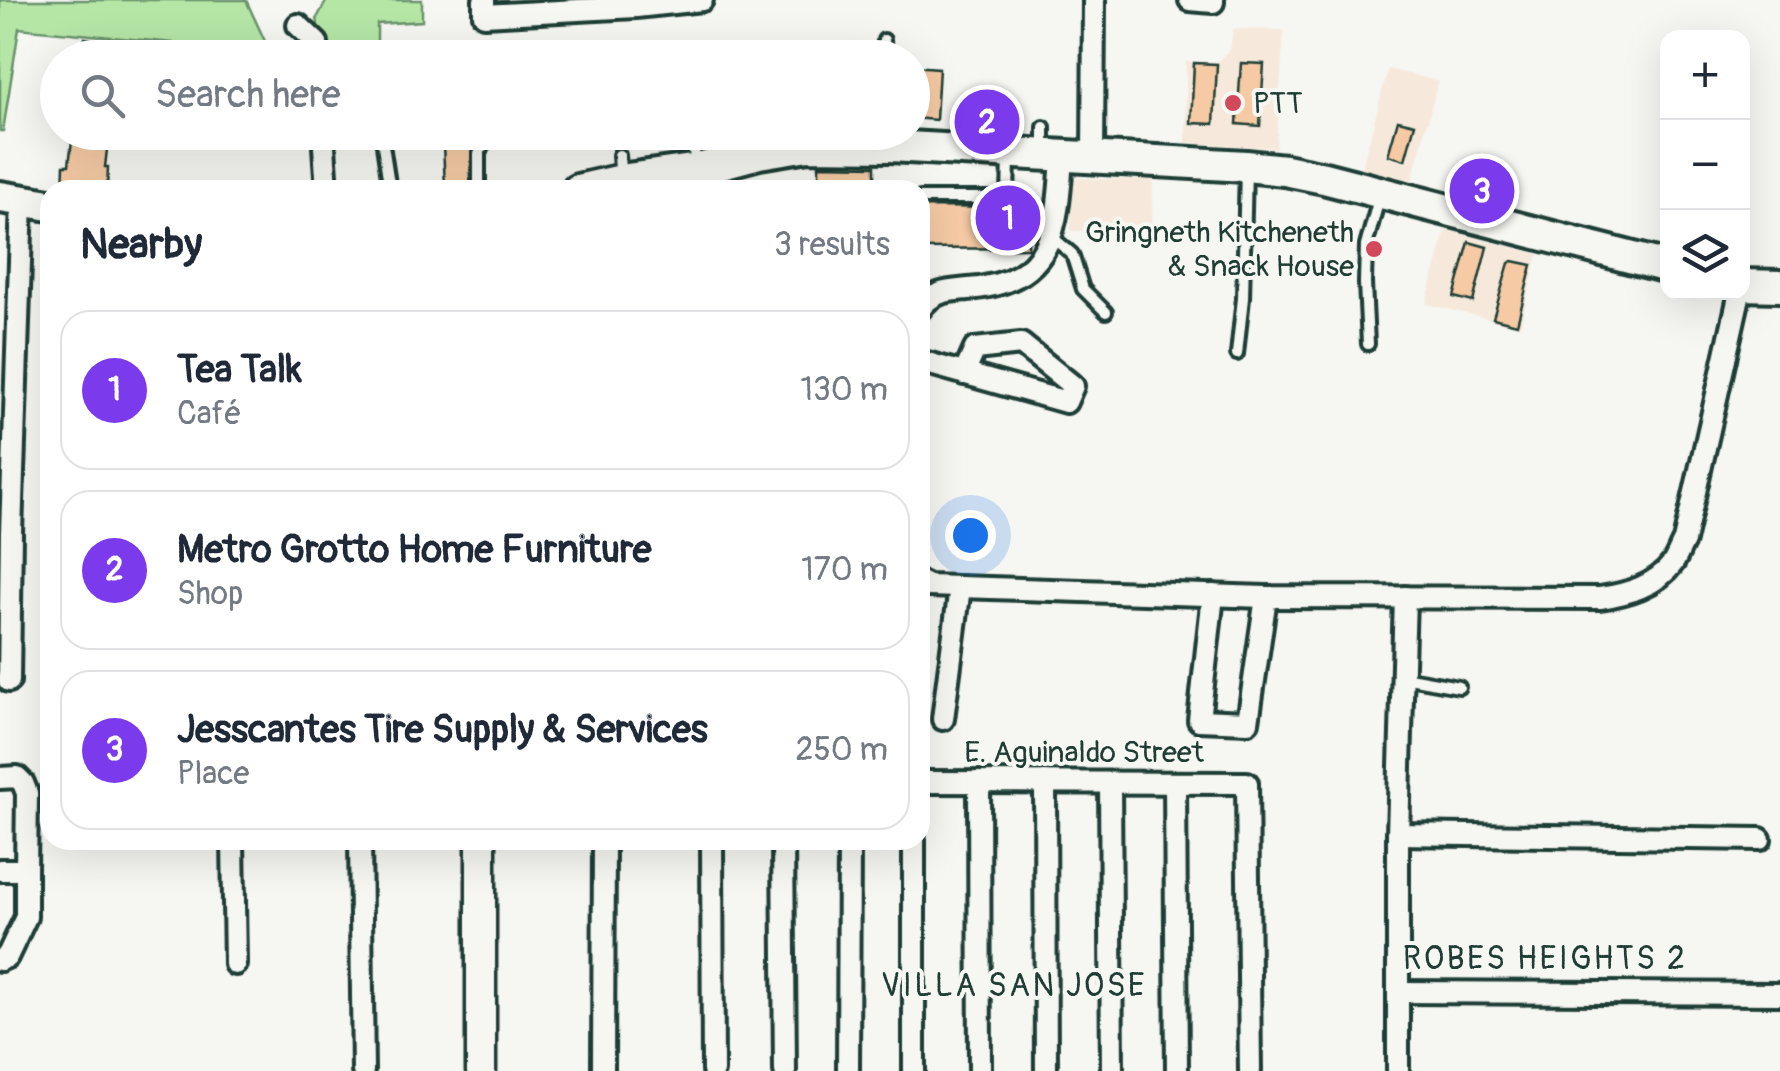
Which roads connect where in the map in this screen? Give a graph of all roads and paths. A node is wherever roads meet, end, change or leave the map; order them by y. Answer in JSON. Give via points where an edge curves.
{"nodes":[{"id":1,"x":484,"y":0,"type":"edge"},
{"id":2,"x":702,"y":0,"type":"edge"},
{"id":3,"x":1094,"y":0,"type":"edge"},
{"id":4,"x":1190,"y":0,"type":"edge"},
{"id":5,"x":1212,"y":1,"type":"edge"},
{"id":6,"x":636,"y":3,"type":"edge"},
{"id":7,"x":298,"y":25,"type":"dead end"},
{"id":8,"x":313,"y":40,"type":"edge"},
{"id":9,"x":930,"y":144,"type":"edge"},
{"id":10,"x":1061,"y":148,"type":"junction"},
{"id":11,"x":325,"y":150,"type":"edge"},
{"id":12,"x":384,"y":150,"type":"edge"},
{"id":13,"x":480,"y":150,"type":"edge"},
{"id":14,"x":751,"y":150,"type":"edge"},
{"id":15,"x":1009,"y":152,"type":"junction"},
{"id":16,"x":1246,"y":166,"type":"junction"},
{"id":17,"x":692,"y":167,"type":"edge"},
{"id":18,"x":327,"y":180,"type":"edge"},
{"id":19,"x":388,"y":180,"type":"edge"},
{"id":20,"x":479,"y":180,"type":"edge"},
{"id":21,"x":599,"y":180,"type":"edge"},
{"id":22,"x":1380,"y":194,"type":"junction"},
{"id":23,"x":930,"y":198,"type":"edge"},
{"id":24,"x":24,"y":201,"type":"edge"},
{"id":25,"x":1052,"y":237,"type":"junction"},
{"id":26,"x":1660,"y":265,"type":"edge"},
{"id":27,"x":1750,"y":285,"type":"edge"},
{"id":28,"x":1780,"y":286,"type":"edge"},
{"id":29,"x":930,"y":297,"type":"edge"},
{"id":30,"x":1738,"y":300,"type":"edge"},
{"id":31,"x":1106,"y":312,"type":"dead end"},
{"id":32,"x":1368,"y":344,"type":"dead end"},
{"id":33,"x":1236,"y":354,"type":"dead end"},
{"id":34,"x":930,"y":364,"type":"edge"},
{"id":35,"x":964,"y":374,"type":"junction"},
{"id":36,"x":930,"y":586,"type":"edge"},
{"id":37,"x":960,"y":587,"type":"junction"},
{"id":38,"x":1213,"y":595,"type":"junction"},
{"id":39,"x":1266,"y":597,"type":"junction"},
{"id":40,"x":1405,"y":597,"type":"junction"},
{"id":41,"x":1402,"y":677,"type":"junction"},
{"id":42,"x":9,"y":681,"type":"dead end"},
{"id":43,"x":1459,"y":687,"type":"dead end"},
{"id":44,"x":943,"y":719,"type":"dead end"},
{"id":45,"x":0,"y":778,"type":"edge"},
{"id":46,"x":930,"y":782,"type":"edge"},
{"id":47,"x":980,"y":782,"type":"junction"},
{"id":48,"x":1045,"y":782,"type":"junction"},
{"id":49,"x":1110,"y":782,"type":"junction"},
{"id":50,"x":1175,"y":782,"type":"junction"},
{"id":51,"x":1398,"y":834,"type":"junction"},
{"id":52,"x":1760,"y":839,"type":"dead end"},
{"id":53,"x":233,"y":850,"type":"edge"},
{"id":54,"x":360,"y":850,"type":"edge"},
{"id":55,"x":481,"y":850,"type":"edge"},
{"id":56,"x":604,"y":850,"type":"edge"},
{"id":57,"x":712,"y":850,"type":"edge"},
{"id":58,"x":783,"y":850,"type":"edge"},
{"id":59,"x":848,"y":850,"type":"edge"},
{"id":60,"x":914,"y":850,"type":"edge"},
{"id":61,"x":0,"y":870,"type":"edge"},
{"id":62,"x":26,"y":870,"type":"junction"},
{"id":63,"x":0,"y":960,"type":"edge"},
{"id":64,"x":235,"y":964,"type":"dead end"},
{"id":65,"x":1398,"y":992,"type":"junction"},
{"id":66,"x":1780,"y":994,"type":"edge"},
{"id":67,"x":363,"y":1071,"type":"edge"},
{"id":68,"x":481,"y":1071,"type":"edge"},
{"id":69,"x":603,"y":1071,"type":"edge"},
{"id":70,"x":713,"y":1071,"type":"edge"},
{"id":71,"x":785,"y":1071,"type":"edge"},
{"id":72,"x":848,"y":1071,"type":"edge"},
{"id":73,"x":914,"y":1071,"type":"edge"},
{"id":74,"x":980,"y":1071,"type":"edge"},
{"id":75,"x":1046,"y":1071,"type":"edge"},
{"id":76,"x":1112,"y":1071,"type":"edge"},
{"id":77,"x":1177,"y":1071,"type":"edge"},
{"id":78,"x":1250,"y":1071,"type":"edge"},
{"id":79,"x":1398,"y":1071,"type":"edge"}],
"edges":[{"from":1,"to":6,"type":"street","via":[[484,14]]},
{"from":2,"to":6,"type":"street"},
{"from":3,"to":10,"type":"street","via":[[1085,103]]},
{"from":4,"to":5,"type":"street"},
{"from":7,"to":8,"type":"street"},
{"from":9,"to":15,"type":"main road"},
{"from":10,"to":15,"type":"main road"},
{"from":10,"to":16,"type":"main road"},
{"from":10,"to":25,"type":"street"},
{"from":11,"to":18,"type":"street"},
{"from":12,"to":19,"type":"lane"},
{"from":13,"to":20,"type":"lane"},
{"from":14,"to":17,"type":"main road"},
{"from":15,"to":23,"type":"lane","via":[[1008,198]]},
{"from":16,"to":22,"type":"main road"},
{"from":16,"to":33,"type":"lane"},
{"from":17,"to":21,"type":"main road","via":[[623,167]]},
{"from":22,"to":26,"type":"main road"},
{"from":22,"to":32,"type":"lane","via":[[1366,246]]},
{"from":24,"to":42,"type":"street"},
{"from":25,"to":29,"type":"street","via":[[1032,267],[1004,285]]},
{"from":25,"to":31,"type":"lane","via":[[1072,254],[1082,289]]},
{"from":27,"to":28,"type":"main road"},
{"from":30,"to":40,"type":"street","via":[[1684,541],[1651,583],[1600,598]]},
{"from":34,"to":35,"type":"street"},
{"from":35,"to":35,"type":"street","via":[[1066,402],[1072,386],[1020,344],[975,349]]},
{"from":36,"to":37,"type":"street"},
{"from":37,"to":38,"type":"street"},
{"from":37,"to":44,"type":"street"},
{"from":38,"to":39,"type":"street"},
{"from":38,"to":39,"type":"street","via":[[1199,720],[1248,722]]},
{"from":39,"to":40,"type":"street"},
{"from":40,"to":41,"type":"street"},
{"from":41,"to":43,"type":"lane"},
{"from":41,"to":51,"type":"street"},
{"from":45,"to":62,"type":"street","via":[[17,777],[27,793]]},
{"from":46,"to":47,"type":"street","name":"E. Aguinaldo Street"},
{"from":47,"to":48,"type":"street","name":"E. Aguinaldo Street"},
{"from":47,"to":74,"type":"street"},
{"from":48,"to":49,"type":"street","name":"E. Aguinaldo Street"},
{"from":48,"to":75,"type":"street"},
{"from":49,"to":50,"type":"street","name":"E. Aguinaldo Street"},
{"from":49,"to":76,"type":"street"},
{"from":50,"to":77,"type":"street"},
{"from":50,"to":78,"type":"street","name":"E. Aguinaldo Street","via":[[1247,783]]},
{"from":51,"to":52,"type":"street"},
{"from":51,"to":65,"type":"street"},
{"from":53,"to":64,"type":"street"},
{"from":54,"to":67,"type":"street"},
{"from":55,"to":68,"type":"street"},
{"from":56,"to":69,"type":"street"},
{"from":57,"to":70,"type":"street"},
{"from":58,"to":71,"type":"street"},
{"from":59,"to":72,"type":"street"},
{"from":60,"to":73,"type":"street"},
{"from":61,"to":62,"type":"street"},
{"from":62,"to":63,"type":"street","via":[[26,916]]},
{"from":65,"to":66,"type":"street"},
{"from":65,"to":79,"type":"street"}]}
